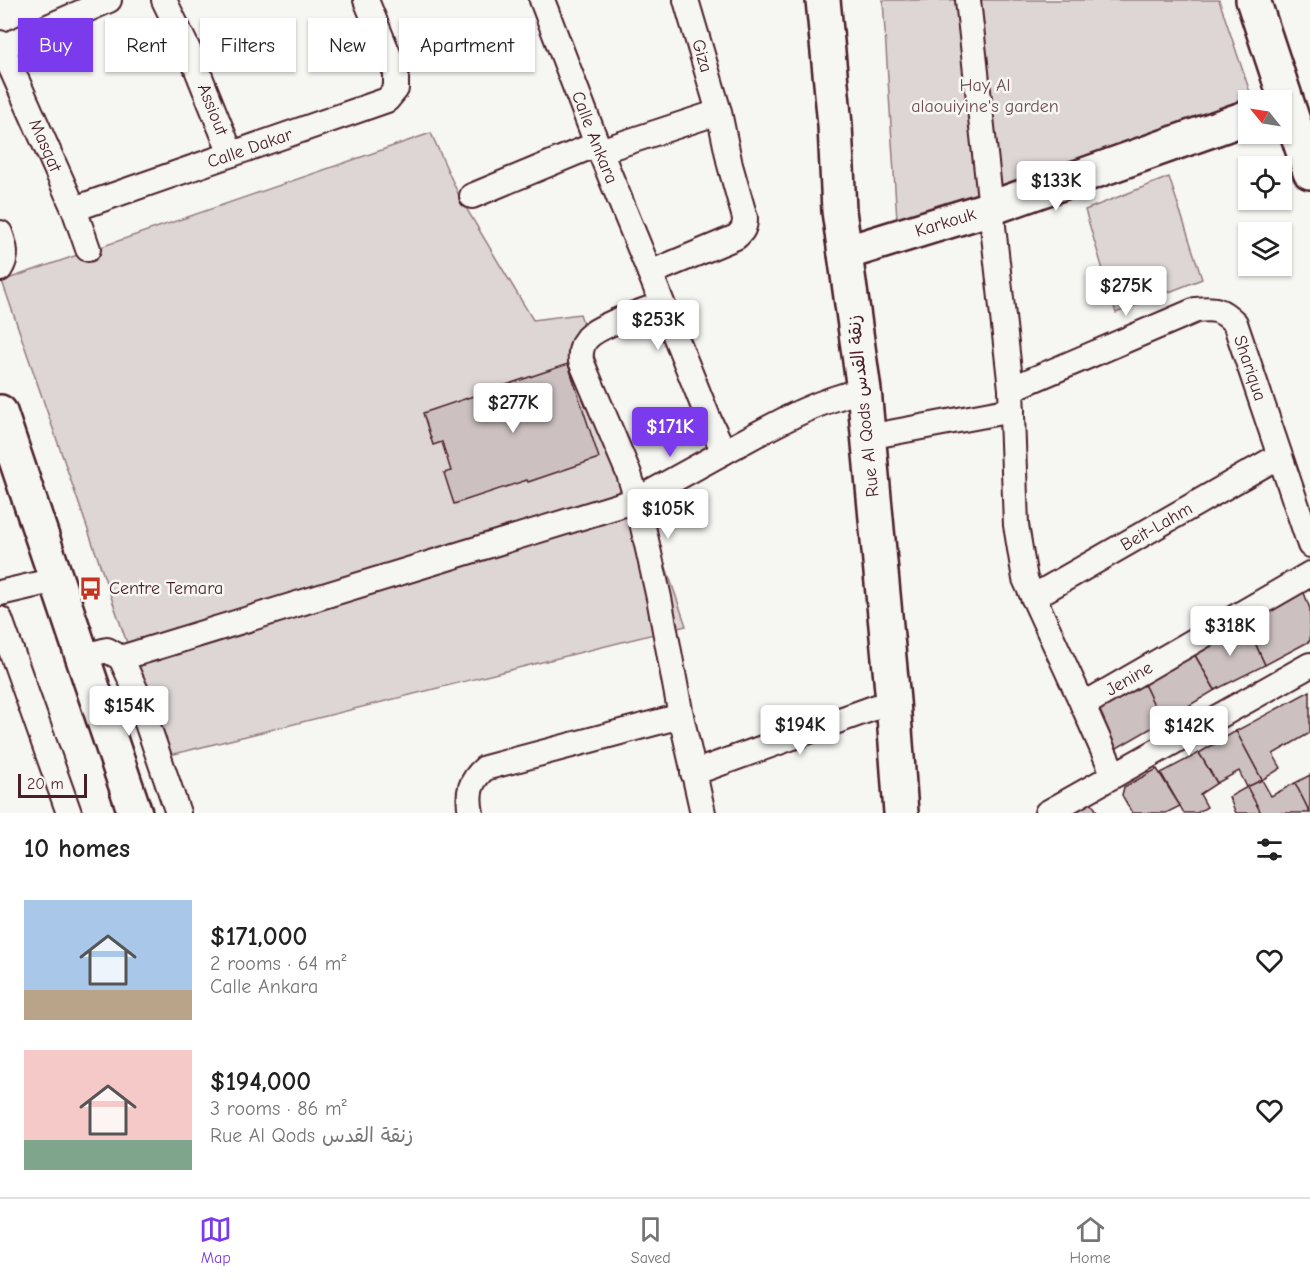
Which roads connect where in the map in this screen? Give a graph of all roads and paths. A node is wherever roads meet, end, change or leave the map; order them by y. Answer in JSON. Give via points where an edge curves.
{"nodes":[{"id":1,"x":109,"y":0,"type":"edge"},
{"id":2,"x":164,"y":0,"type":"edge"},
{"id":3,"x":366,"y":0,"type":"edge"},
{"id":4,"x":542,"y":0,"type":"edge"},
{"id":5,"x":686,"y":0,"type":"edge"},
{"id":6,"x":824,"y":0,"type":"edge"},
{"id":7,"x":969,"y":0,"type":"edge"},
{"id":8,"x":1253,"y":0,"type":"edge"},
{"id":9,"x":1,"y":46,"type":"edge"},
{"id":10,"x":1293,"y":101,"type":"edge"},
{"id":11,"x":719,"y":112,"type":"junction"},
{"id":12,"x":1238,"y":121,"type":"edge"},
{"id":13,"x":598,"y":148,"type":"junction"},
{"id":14,"x":231,"y":154,"type":"junction"},
{"id":15,"x":1310,"y":172,"type":"edge"},
{"id":16,"x":472,"y":196,"type":"dead end"},
{"id":17,"x":992,"y":208,"type":"junction"},
{"id":18,"x":74,"y":209,"type":"junction"},
{"id":19,"x":0,"y":233,"type":"edge"},
{"id":20,"x":88,"y":249,"type":"dead end"},
{"id":21,"x":845,"y":253,"type":"junction"},
{"id":22,"x":0,"y":269,"type":"edge"},
{"id":23,"x":650,"y":273,"type":"junction"},
{"id":24,"x":662,"y":304,"type":"junction"},
{"id":25,"x":864,"y":390,"type":"junction"},
{"id":26,"x":1011,"y":399,"type":"junction"},
{"id":27,"x":0,"y":412,"type":"edge"},
{"id":28,"x":868,"y":437,"type":"junction"},
{"id":29,"x":724,"y":452,"type":"junction"},
{"id":30,"x":1279,"y":456,"type":"junction"},
{"id":31,"x":637,"y":500,"type":"junction"},
{"id":32,"x":1310,"y":545,"type":"edge"},
{"id":33,"x":1310,"y":574,"type":"edge"},
{"id":34,"x":56,"y":580,"type":"junction"},
{"id":35,"x":0,"y":593,"type":"edge"},
{"id":36,"x":1033,"y":597,"type":"junction"},
{"id":37,"x":0,"y":619,"type":"edge"},
{"id":38,"x":81,"y":657,"type":"junction"},
{"id":39,"x":121,"y":658,"type":"junction"},
{"id":40,"x":1310,"y":664,"type":"edge"},
{"id":41,"x":893,"y":701,"type":"junction"},
{"id":42,"x":1083,"y":705,"type":"junction"},
{"id":43,"x":681,"y":716,"type":"junction"},
{"id":44,"x":693,"y":773,"type":"junction"},
{"id":45,"x":1114,"y":775,"type":"junction"},
{"id":46,"x":69,"y":813,"type":"edge"},
{"id":47,"x":135,"y":813,"type":"edge"},
{"id":48,"x":178,"y":813,"type":"edge"},
{"id":49,"x":471,"y":813,"type":"edge"},
{"id":50,"x":703,"y":813,"type":"edge"},
{"id":51,"x":901,"y":813,"type":"edge"},
{"id":52,"x":1047,"y":813,"type":"edge"}],
"edges":[{"from":1,"to":9,"type":"street"},
{"from":2,"to":14,"type":"street","name":"Assiout"},
{"from":3,"to":14,"type":"street","name":"Calle Dakar","via":[[397,82],[387,100]]},
{"from":4,"to":13,"type":"street","name":"Calle Ankara"},
{"from":5,"to":11,"type":"street","name":"Giza"},
{"from":6,"to":21,"type":"street","name":"Rue Al Qods زنقة القدس"},
{"from":7,"to":17,"type":"street","name":"Jenine"},
{"from":8,"to":10,"type":"street"},
{"from":9,"to":18,"type":"street","name":"Masqat"},
{"from":10,"to":15,"type":"street"},
{"from":11,"to":13,"type":"street"},
{"from":11,"to":23,"type":"street","name":"Giza","via":[[745,226],[736,237]]},
{"from":12,"to":17,"type":"street","name":"Karkouk"},
{"from":13,"to":16,"type":"street"},
{"from":13,"to":23,"type":"street","name":"Calle Ankara"},
{"from":14,"to":18,"type":"street","name":"Calle Dakar"},
{"from":17,"to":21,"type":"street","name":"Karkouk"},
{"from":17,"to":26,"type":"street","name":"Jenine"},
{"from":18,"to":20,"type":"street","name":"Masqat"},
{"from":19,"to":22,"type":"street","via":[[6,256]]},
{"from":21,"to":25,"type":"street","name":"Rue Al Qods زنقة القدس"},
{"from":23,"to":24,"type":"street","name":"Calle Ankara"},
{"from":24,"to":29,"type":"street","name":"Calle Ankara"},
{"from":24,"to":31,"type":"street","via":[[595,332],[580,352]]},
{"from":25,"to":28,"type":"street","name":"Rue Al Qods زنقة القدس"},
{"from":25,"to":29,"type":"street","via":[[798,411]]},
{"from":26,"to":28,"type":"street","name":"Shariqua"},
{"from":26,"to":30,"type":"street","name":"Shariqua","via":[[1196,310],[1213,309],[1235,322]]},
{"from":26,"to":36,"type":"street","name":"Jenine","via":[[1018,544]]},
{"from":27,"to":34,"type":"street"},
{"from":28,"to":41,"type":"street","name":"Rue Al Qods زنقة القدس"},
{"from":29,"to":31,"type":"street"},
{"from":30,"to":32,"type":"street","name":"Shariqua"},
{"from":30,"to":36,"type":"street","name":"Beit-Lahm"},
{"from":31,"to":39,"type":"street"},
{"from":31,"to":43,"type":"street"},
{"from":33,"to":42,"type":"street","name":"Jenine"},
{"from":34,"to":35,"type":"street"},
{"from":34,"to":38,"type":"street"},
{"from":36,"to":42,"type":"street","name":"Jenine"},
{"from":37,"to":46,"type":"street"},
{"from":38,"to":39,"type":"street","via":[[107,650]]},
{"from":38,"to":47,"type":"street"},
{"from":39,"to":48,"type":"street"},
{"from":40,"to":45,"type":"street"},
{"from":41,"to":44,"type":"street"},
{"from":41,"to":51,"type":"street","name":"Rue Al Qods زنقة القدس"},
{"from":42,"to":45,"type":"street"},
{"from":43,"to":44,"type":"street"},
{"from":43,"to":49,"type":"street","via":[[485,768],[471,785]]},
{"from":44,"to":50,"type":"street"},
{"from":45,"to":52,"type":"street"}]}
